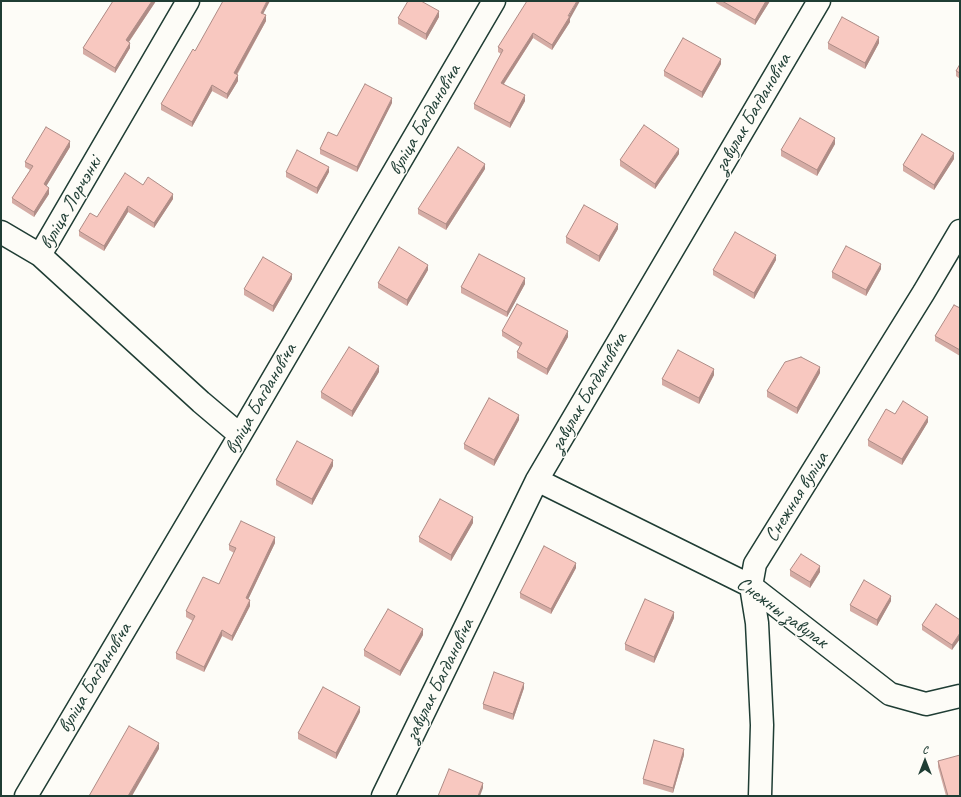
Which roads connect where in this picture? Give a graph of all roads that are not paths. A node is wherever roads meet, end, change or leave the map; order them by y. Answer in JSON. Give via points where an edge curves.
{"nodes":[{"id":1,"x":188,"y":1,"type":"edge"},
{"id":2,"x":494,"y":1,"type":"edge"},
{"id":3,"x":818,"y":1,"type":"edge"},
{"id":4,"x":960,"y":231,"type":"edge"},
{"id":5,"x":1,"y":232,"type":"edge"},
{"id":6,"x":40,"y":255,"type":"junction"},
{"id":7,"x":240,"y":435,"type":"junction"},
{"id":8,"x":537,"y":480,"type":"junction"},
{"id":9,"x":751,"y":586,"type":"junction"},
{"id":10,"x":960,"y":696,"type":"edge"},
{"id":11,"x":26,"y":796,"type":"edge"},
{"id":12,"x":383,"y":796,"type":"edge"},
{"id":13,"x":760,"y":796,"type":"edge"}],
"edges":[{"from":1,"to":6,"type":"street","name":"вуліца Лорчэнкі"},
{"from":2,"to":7,"type":"street","name":"вуліца Багдановіча"},
{"from":3,"to":8,"type":"street","name":"завулак Багдановіча"},
{"from":4,"to":9,"type":"street","name":"Снежная вуліца","via":[[755,564]]},
{"from":5,"to":6,"type":"street"},
{"from":6,"to":7,"type":"street","name":"вуліца Лорчэнкі"},
{"from":7,"to":11,"type":"street","name":"вуліца Багдановіча"},
{"from":8,"to":9,"type":"street","name":"Снежны завулак"},
{"from":8,"to":12,"type":"street","name":"завулак Багдановіча"},
{"from":9,"to":10,"type":"street","name":"Снежны завулак","via":[[890,694],[926,704]]},
{"from":9,"to":13,"type":"street","name":"Снежная вуліца","via":[[757,623],[762,725]]}]}
